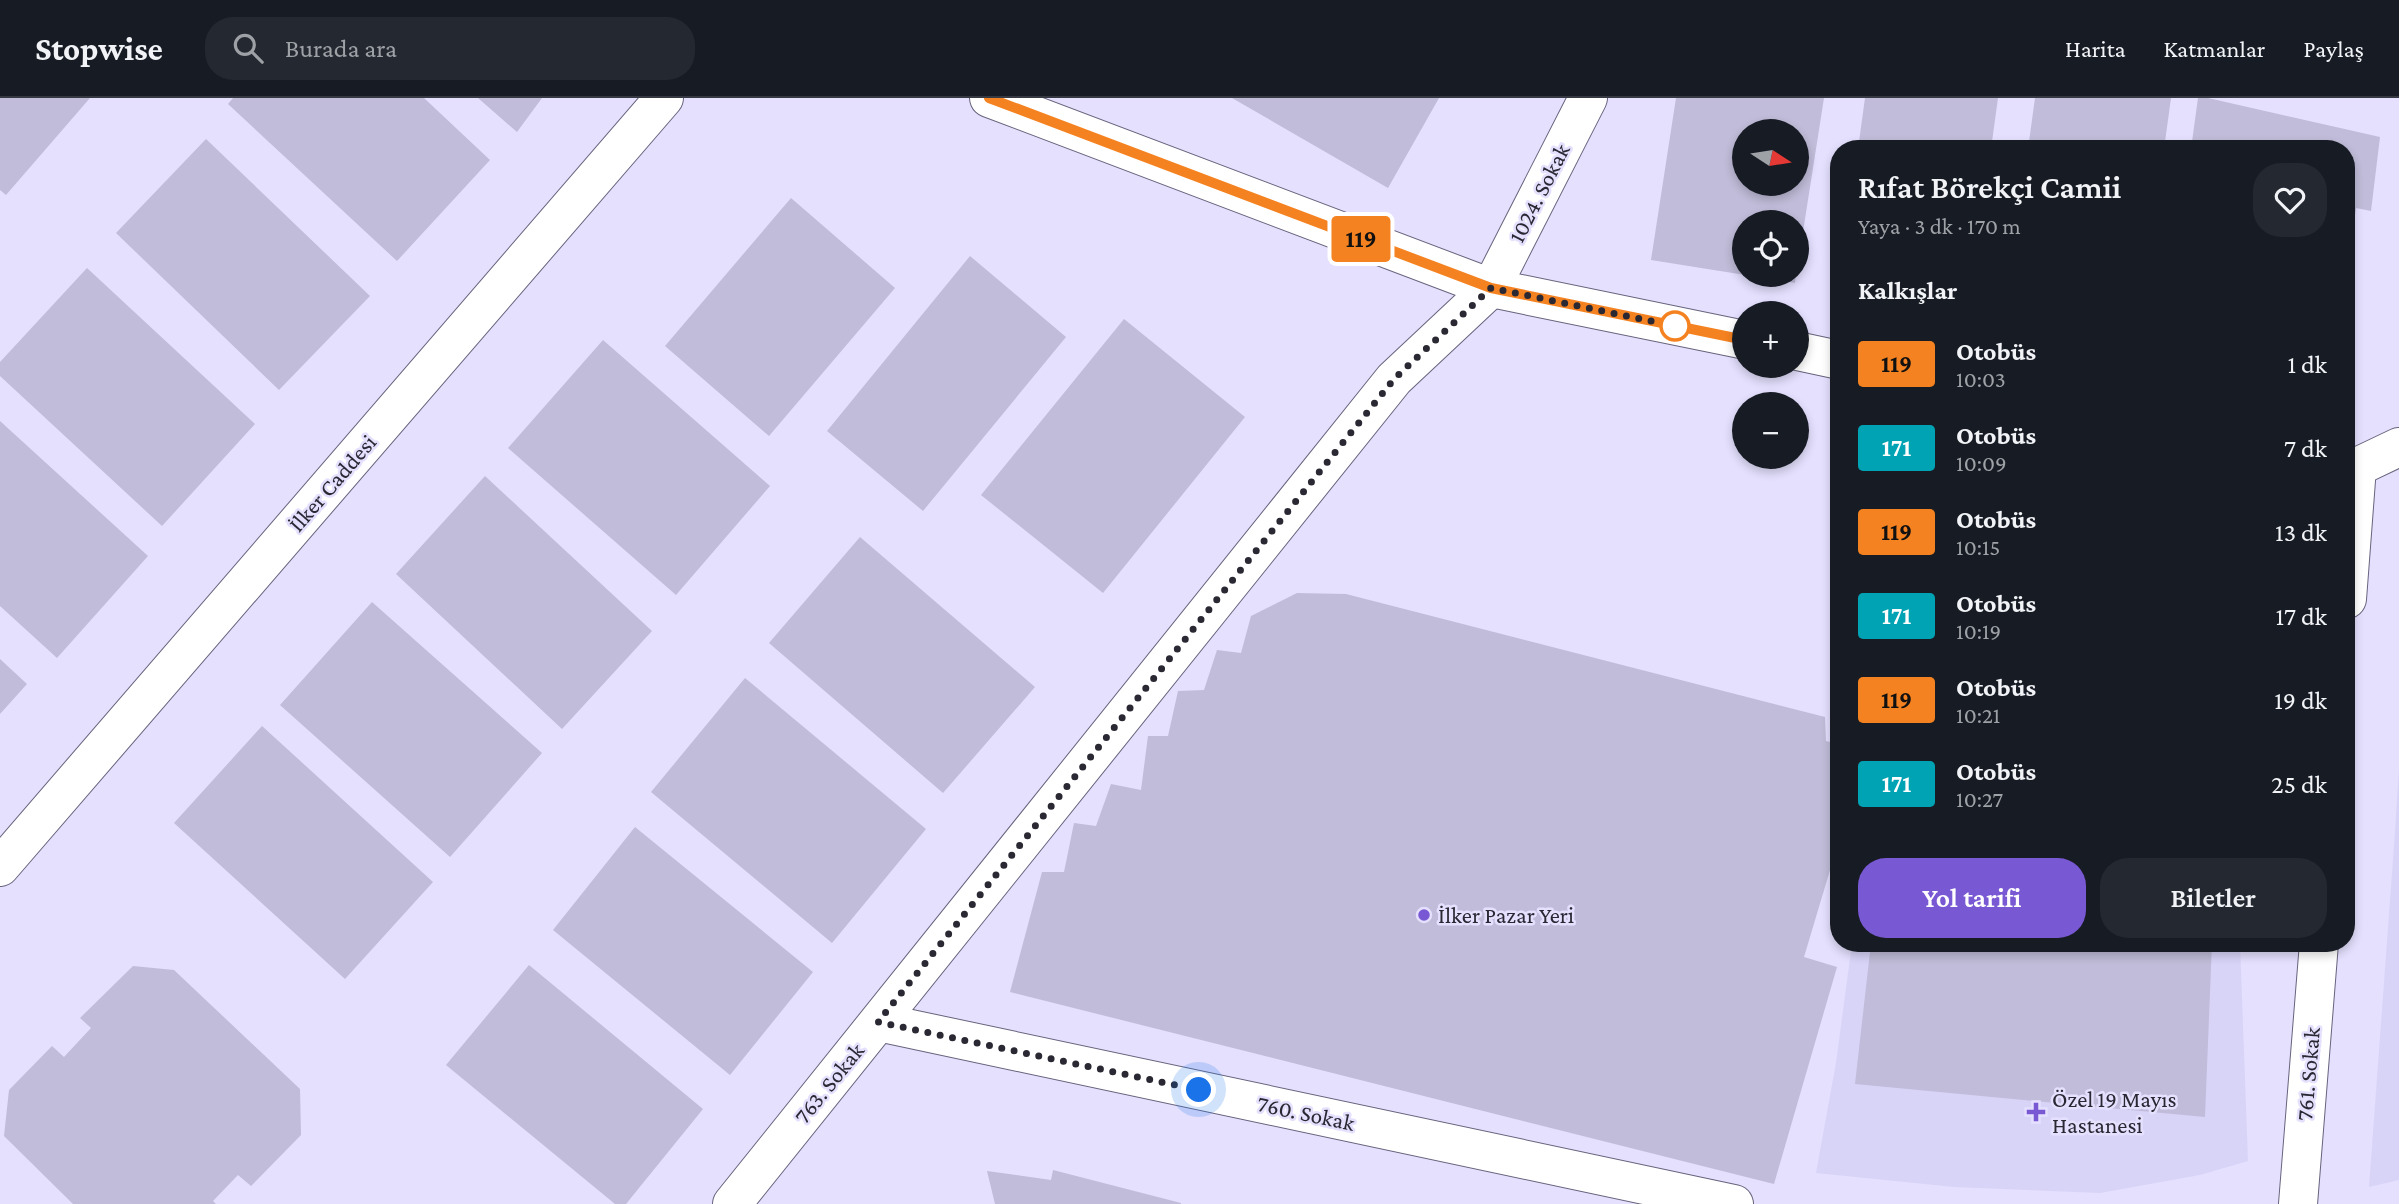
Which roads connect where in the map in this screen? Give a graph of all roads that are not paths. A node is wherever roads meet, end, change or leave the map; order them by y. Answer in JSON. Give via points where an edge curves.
{"nodes":[{"id":1,"x":664,"y":98,"type":"edge"},
{"id":2,"x":989,"y":98,"type":"edge"},
{"id":3,"x":1588,"y":98,"type":"edge"},
{"id":4,"x":1491,"y":288,"type":"junction"},
{"id":5,"x":1732,"y":337,"type":"edge"},
{"id":6,"x":1809,"y":354,"type":"edge"},
{"id":7,"x":1830,"y":358,"type":"edge"},
{"id":8,"x":2399,"y":447,"type":"edge"},
{"id":9,"x":2355,"y":465,"type":"edge"},
{"id":10,"x":0,"y":867,"type":"edge"},
{"id":11,"x":2318,"y":952,"type":"edge"},
{"id":12,"x":878,"y":1022,"type":"junction"},
{"id":13,"x":732,"y":1204,"type":"edge"},
{"id":14,"x":1734,"y":1204,"type":"edge"},
{"id":15,"x":2298,"y":1204,"type":"edge"}],
"edges":[{"from":1,"to":10,"type":"street","name":"İlker Caddesi"},
{"from":2,"to":4,"type":"street"},
{"from":3,"to":4,"type":"street","name":"1024. Sokak"},
{"from":4,"to":5,"type":"street"},
{"from":4,"to":12,"type":"street","name":"763. Sokak","via":[[1394,379]]},
{"from":6,"to":7,"type":"street"},
{"from":8,"to":9,"type":"street"},
{"from":11,"to":15,"type":"street","name":"761. Sokak"},
{"from":12,"to":13,"type":"street","name":"763. Sokak"},
{"from":12,"to":14,"type":"street","name":"760. Sokak"}]}
